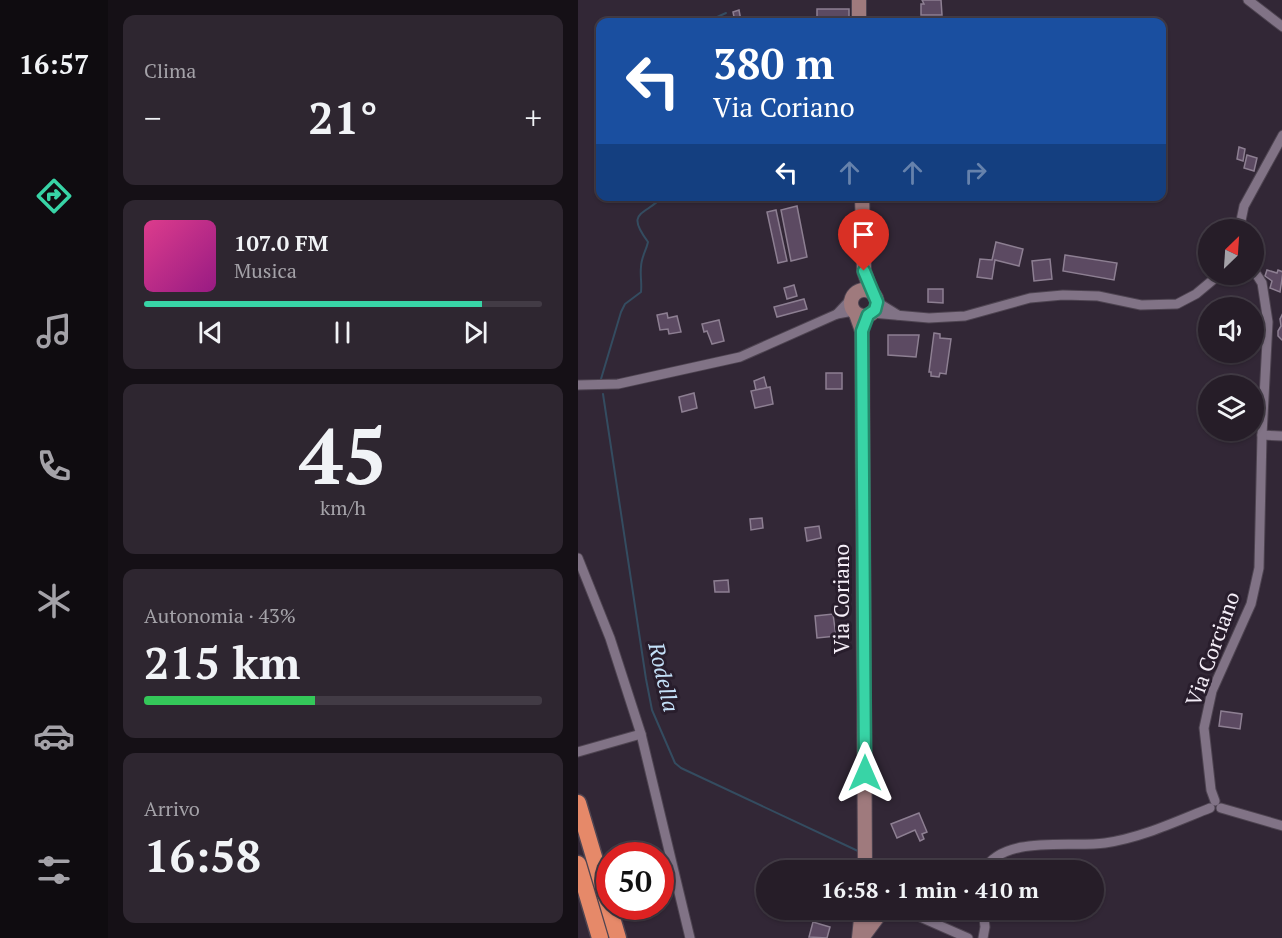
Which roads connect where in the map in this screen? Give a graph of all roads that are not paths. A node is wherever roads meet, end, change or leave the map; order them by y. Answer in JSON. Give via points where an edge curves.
{"nodes":[{"id":1,"x":859,"y":0,"type":"edge"},
{"id":2,"x":1248,"y":0,"type":"edge"},
{"id":3,"x":859,"y":18,"type":"edge"},
{"id":4,"x":1283,"y":27,"type":"edge"},
{"id":5,"x":1283,"y":135,"type":"edge"},
{"id":6,"x":862,"y":201,"type":"edge"},
{"id":7,"x":1241,"y":219,"type":"edge"},
{"id":8,"x":1207,"y":285,"type":"edge"},
{"id":9,"x":1262,"y":285,"type":"edge"},
{"id":10,"x":863,"y":305,"type":"junction"},
{"id":11,"x":578,"y":385,"type":"edge"},
{"id":12,"x":1264,"y":397,"type":"edge"},
{"id":13,"x":1264,"y":435,"type":"edge"},
{"id":14,"x":1283,"y":436,"type":"edge"},
{"id":15,"x":1262,"y":441,"type":"edge"},
{"id":16,"x":578,"y":558,"type":"edge"},
{"id":17,"x":636,"y":735,"type":"junction"},
{"id":18,"x":578,"y":752,"type":"edge"},
{"id":19,"x":578,"y":803,"type":"edge"},
{"id":20,"x":1216,"y":806,"type":"junction"},
{"id":21,"x":1283,"y":826,"type":"edge"},
{"id":22,"x":866,"y":860,"type":"edge"},
{"id":23,"x":994,"y":860,"type":"edge"},
{"id":24,"x":578,"y":864,"type":"edge"},
{"id":25,"x":863,"y":920,"type":"edge"},
{"id":26,"x":877,"y":920,"type":"edge"},
{"id":27,"x":928,"y":920,"type":"edge"},
{"id":28,"x":984,"y":920,"type":"edge"},
{"id":29,"x":600,"y":938,"type":"edge"},
{"id":30,"x":618,"y":938,"type":"edge"},
{"id":31,"x":690,"y":938,"type":"edge"},
{"id":32,"x":861,"y":938,"type":"edge"},
{"id":33,"x":968,"y":938,"type":"edge"},
{"id":34,"x":983,"y":938,"type":"edge"}],
"edges":[{"from":1,"to":3,"type":"main road"},
{"from":2,"to":4,"type":"street"},
{"from":5,"to":7,"type":"street","via":[[1244,206]]},
{"from":6,"to":10,"type":"main road","name":"Via Coriano"},
{"from":8,"to":10,"type":"street","via":[[1177,304],[1140,305],[1063,294],[1030,298],[965,316],[929,318],[900,316]]},
{"from":9,"to":12,"type":"street","name":"Via Corciano","via":[[1268,322]]},
{"from":10,"to":11,"type":"street","via":[[740,357],[618,384]]},
{"from":10,"to":22,"type":"main road","name":"Via Coriano"},
{"from":13,"to":14,"type":"street"},
{"from":15,"to":20,"type":"street","name":"Via Corciano","via":[[1259,568],[1251,604],[1212,690],[1204,728]]},
{"from":16,"to":17,"type":"street","via":[[610,638]]},
{"from":17,"to":18,"type":"street"},
{"from":17,"to":31,"type":"street"},
{"from":19,"to":30,"type":"highway"},
{"from":20,"to":21,"type":"street"},
{"from":20,"to":23,"type":"street","via":[[1132,837],[1105,843],[1018,848]]},
{"from":24,"to":29,"type":"highway"},
{"from":25,"to":32,"type":"main road"},
{"from":26,"to":32,"type":"main road"},
{"from":27,"to":33,"type":"street"},
{"from":28,"to":34,"type":"street"}]}
